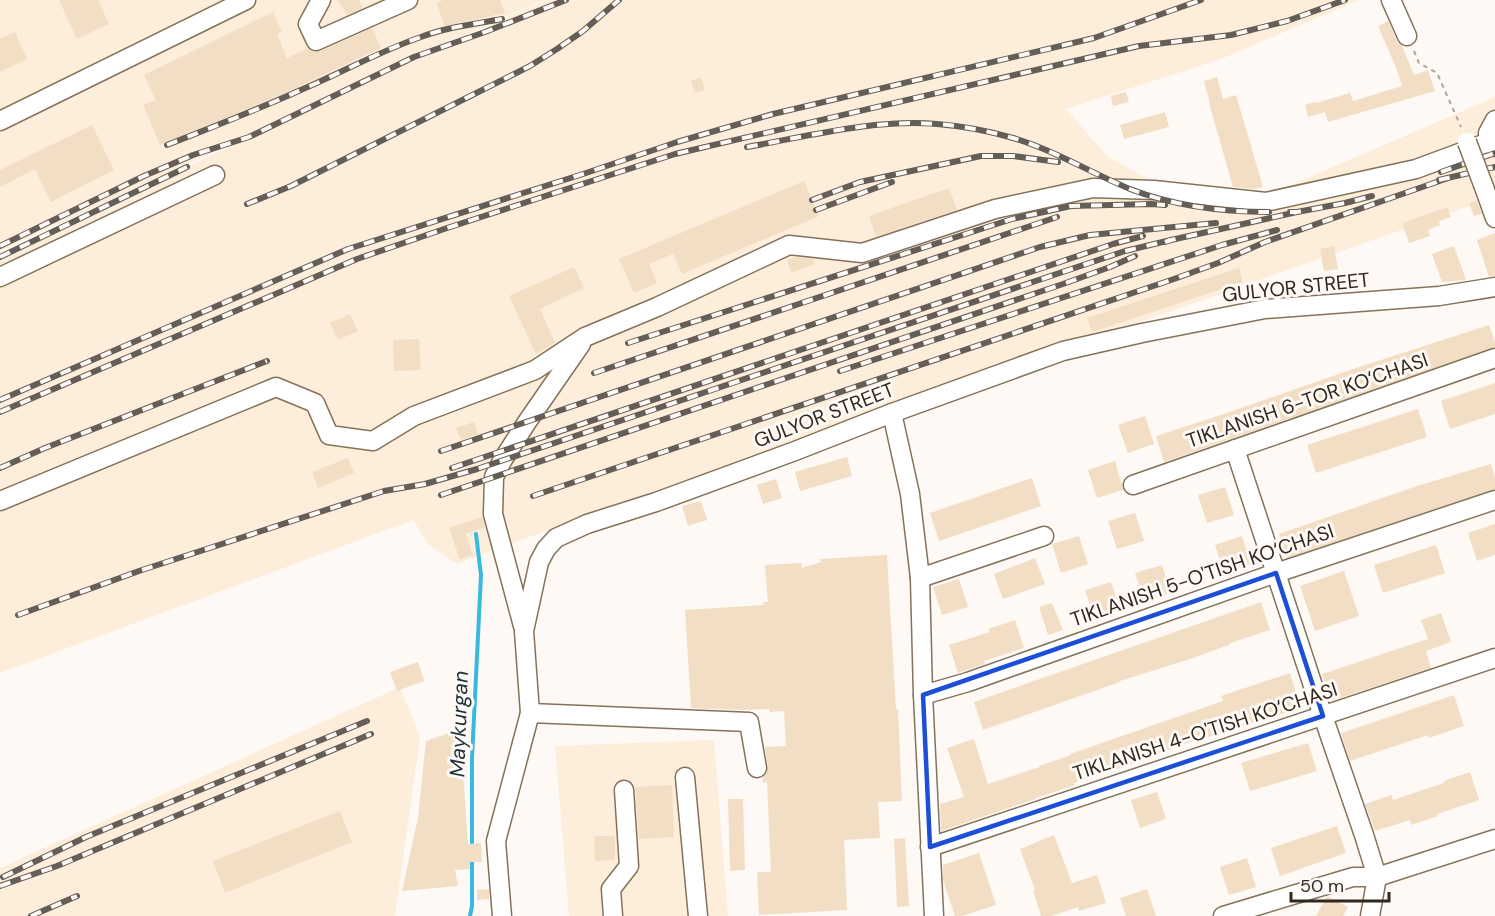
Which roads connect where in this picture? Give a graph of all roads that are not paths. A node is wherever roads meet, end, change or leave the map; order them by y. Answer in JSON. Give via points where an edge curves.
{"nodes":[{"id":1,"x":246,"y":0,"type":"edge"},
{"id":2,"x":321,"y":0,"type":"edge"},
{"id":3,"x":408,"y":0,"type":"edge"},
{"id":4,"x":1391,"y":0,"type":"edge"},
{"id":5,"x":1407,"y":36,"type":"dead end"},
{"id":6,"x":1495,"y":120,"type":"edge"},
{"id":7,"x":0,"y":121,"type":"edge"},
{"id":8,"x":1467,"y":142,"type":"road end"},
{"id":9,"x":1492,"y":145,"type":"edge"},
{"id":10,"x":215,"y":176,"type":"dead end"},
{"id":11,"x":1495,"y":218,"type":"edge"},
{"id":12,"x":0,"y":277,"type":"edge"},
{"id":13,"x":1495,"y":287,"type":"edge"},
{"id":14,"x":585,"y":338,"type":"junction"},
{"id":15,"x":1495,"y":358,"type":"edge"},
{"id":16,"x":892,"y":413,"type":"junction"},
{"id":17,"x":1235,"y":449,"type":"junction"},
{"id":18,"x":1133,"y":485,"type":"dead end"},
{"id":19,"x":1495,"y":500,"type":"edge"},
{"id":20,"x":0,"y":501,"type":"edge"},
{"id":21,"x":1044,"y":536,"type":"dead end"},
{"id":22,"x":1276,"y":573,"type":"junction"},
{"id":23,"x":920,"y":578,"type":"junction"},
{"id":24,"x":524,"y":631,"type":"junction"},
{"id":25,"x":1495,"y":657,"type":"edge"},
{"id":26,"x":923,"y":695,"type":"junction"},
{"id":27,"x":530,"y":713,"type":"junction"},
{"id":28,"x":1323,"y":716,"type":"junction"},
{"id":29,"x":757,"y":768,"type":"dead end"},
{"id":30,"x":685,"y":777,"type":"dead end"},
{"id":31,"x":624,"y":790,"type":"dead end"},
{"id":32,"x":1495,"y":839,"type":"edge"},
{"id":33,"x":930,"y":847,"type":"junction"},
{"id":34,"x":1377,"y":877,"type":"junction"},
{"id":35,"x":502,"y":916,"type":"edge"},
{"id":36,"x":613,"y":916,"type":"edge"},
{"id":37,"x":698,"y":916,"type":"edge"},
{"id":38,"x":934,"y":916,"type":"edge"},
{"id":39,"x":1223,"y":916,"type":"edge"},
{"id":40,"x":1370,"y":916,"type":"edge"}],
"edges":[{"from":1,"to":7,"type":"street"},
{"from":2,"to":3,"type":"street","via":[[308,24],[316,41]]},
{"from":4,"to":5,"type":"street"},
{"from":6,"to":9,"type":"street","via":[[1488,133]]},
{"from":8,"to":11,"type":"street","bridge":true},
{"from":9,"to":14,"type":"street","via":[[1416,169],[1266,202],[1093,188],[995,209],[862,253],[789,245]]},
{"from":10,"to":12,"type":"street"},
{"from":13,"to":16,"type":"street","name":"GULYOR STREET","via":[[1439,296],[1265,309],[1142,333],[1063,351]]},
{"from":14,"to":20,"type":"street","via":[[535,370],[414,416],[373,441],[329,435],[315,403],[276,387]]},
{"from":14,"to":24,"type":"street","via":[[494,477],[493,514]]},
{"from":15,"to":17,"type":"street","name":"TIKLANISH 6-TOR KO‘CHASI"},
{"from":16,"to":23,"type":"street","via":[[910,494]]},
{"from":16,"to":24,"type":"street","name":"GULYOR STREET","via":[[556,538],[539,562]]},
{"from":17,"to":18,"type":"street","name":"TIKLANISH 6-TOR KO‘CHASI"},
{"from":17,"to":22,"type":"street"},
{"from":19,"to":22,"type":"street","name":"TIKLANISH 5-O'TISH KO‘CHASI"},
{"from":21,"to":23,"type":"street"},
{"from":22,"to":26,"type":"street","name":"TIKLANISH 5-O'TISH KO‘CHASI"},
{"from":22,"to":28,"type":"street"},
{"from":23,"to":26,"type":"street"},
{"from":24,"to":27,"type":"street","name":"GULYOR STREET"},
{"from":25,"to":28,"type":"street","name":"TIKLANISH 4-O'TISH KO‘CHASI"},
{"from":26,"to":33,"type":"street"},
{"from":27,"to":29,"type":"street","via":[[749,722]]},
{"from":27,"to":35,"type":"street","name":"GULYOR STREET","via":[[496,840]]},
{"from":28,"to":33,"type":"street","name":"TIKLANISH 4-O'TISH KO‘CHASI"},
{"from":28,"to":34,"type":"street"},
{"from":30,"to":37,"type":"street"},
{"from":31,"to":36,"type":"street","via":[[630,866],[611,889]]},
{"from":32,"to":34,"type":"street"},
{"from":33,"to":38,"type":"street"},
{"from":34,"to":39,"type":"street","via":[[1353,877]]},
{"from":34,"to":40,"type":"street"}]}
